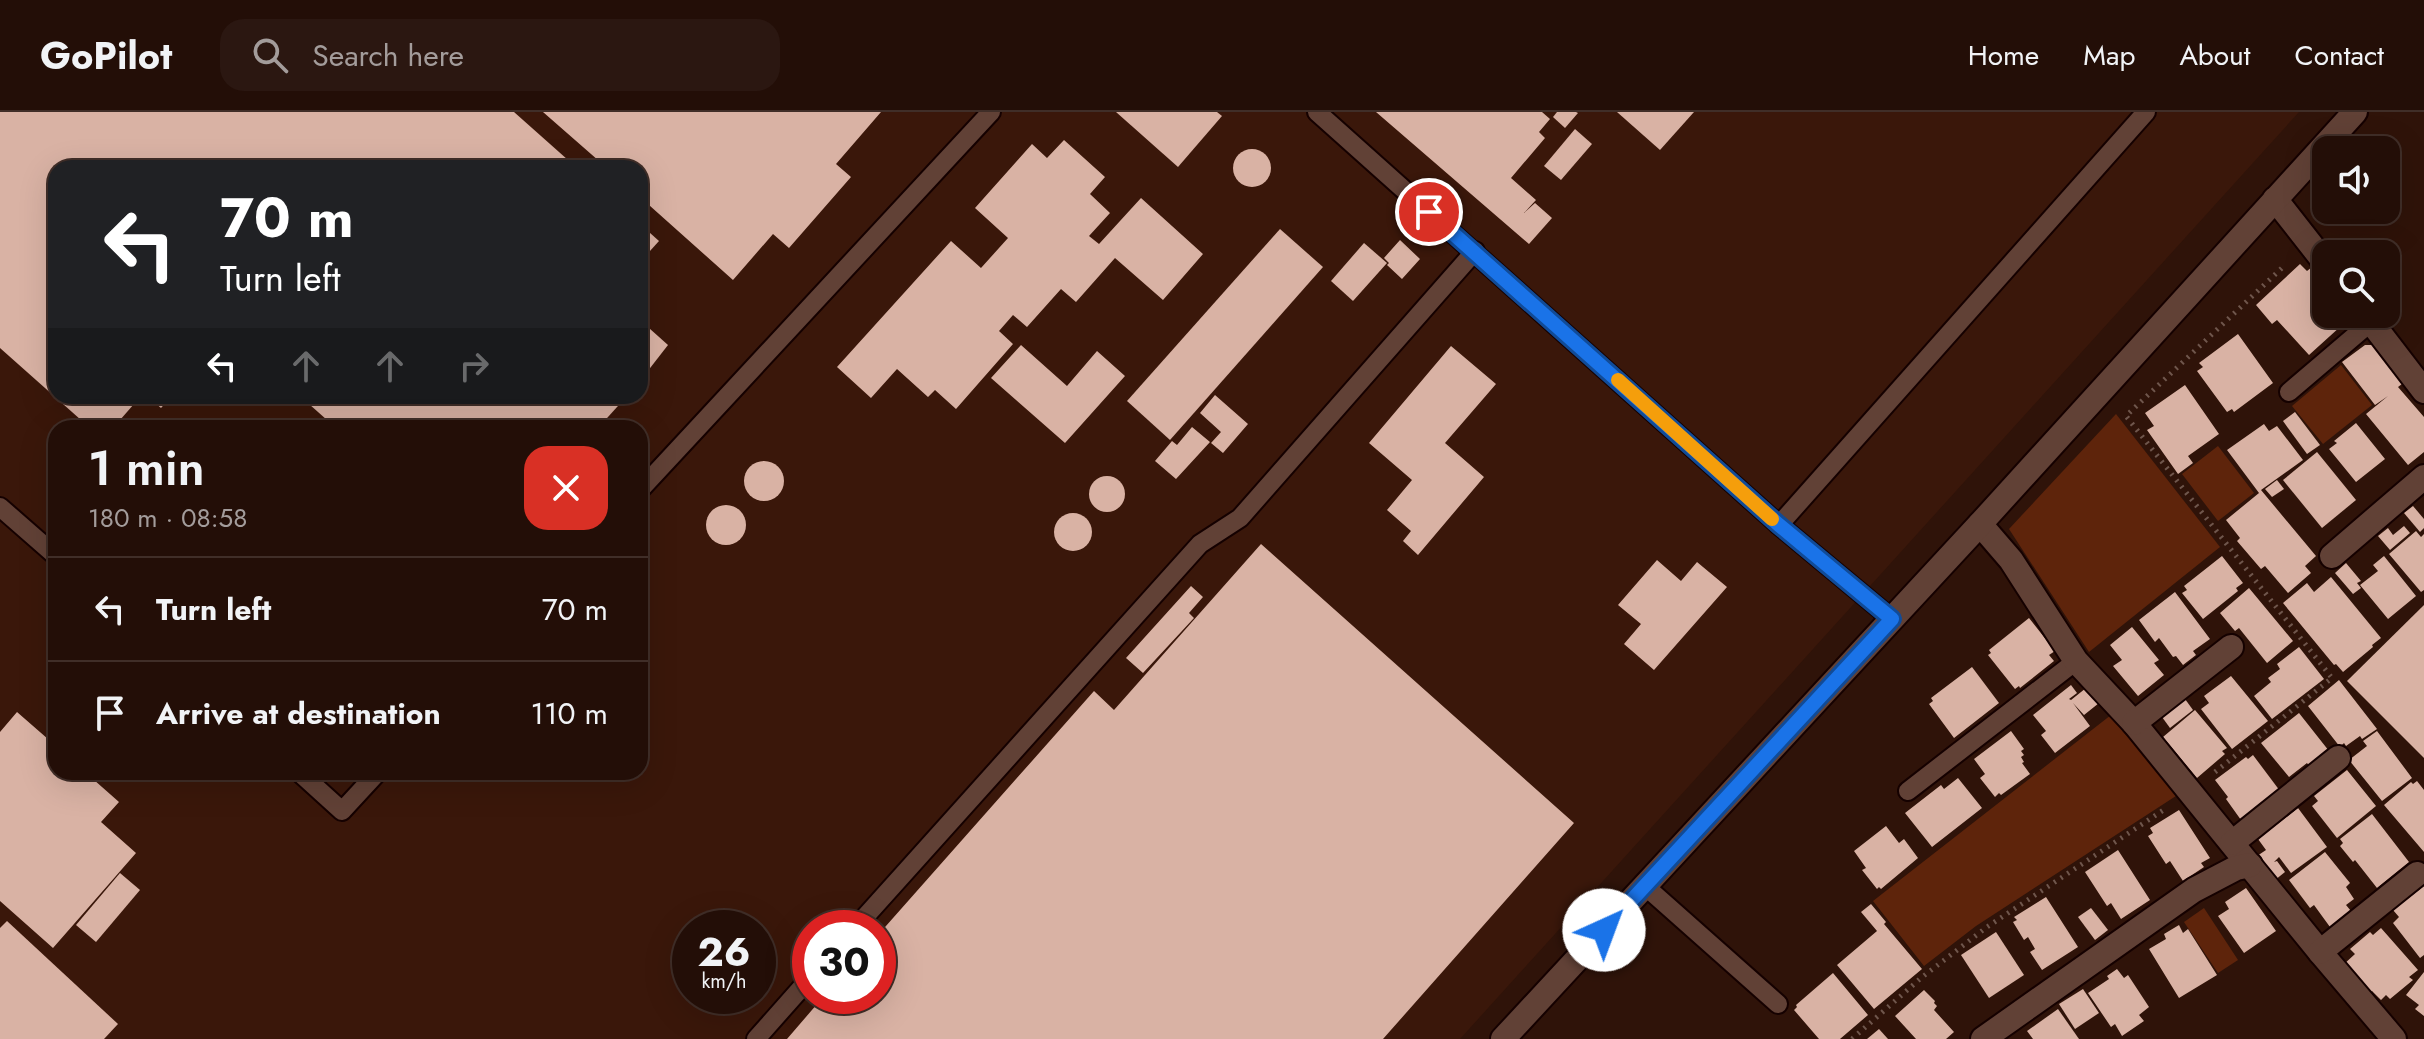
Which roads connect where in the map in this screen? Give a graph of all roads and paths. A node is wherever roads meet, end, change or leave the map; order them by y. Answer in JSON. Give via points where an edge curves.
{"nodes":[{"id":1,"x":991,"y":112,"type":"edge"},
{"id":2,"x":1317,"y":112,"type":"edge"},
{"id":3,"x":2146,"y":112,"type":"edge"},
{"id":4,"x":2355,"y":112,"type":"edge"},
{"id":5,"x":2275,"y":199,"type":"junction"},
{"id":6,"x":2309,"y":242,"type":"junction"},
{"id":7,"x":2312,"y":246,"type":"edge"},
{"id":8,"x":1475,"y":251,"type":"junction"},
{"id":9,"x":2357,"y":328,"type":"edge"},
{"id":10,"x":2376,"y":328,"type":"edge"},
{"id":11,"x":2424,"y":391,"type":"edge"},
{"id":12,"x":2289,"y":392,"type":"dead end"},
{"id":13,"x":2424,"y":477,"type":"edge"},
{"id":14,"x":648,"y":481,"type":"edge"},
{"id":15,"x":0,"y":507,"type":"edge"},
{"id":16,"x":1980,"y":524,"type":"junction"},
{"id":17,"x":1779,"y":525,"type":"junction"},
{"id":18,"x":48,"y":549,"type":"edge"},
{"id":19,"x":2332,"y":556,"type":"dead end"},
{"id":20,"x":1892,"y":619,"type":"junction"},
{"id":21,"x":2231,"y":647,"type":"dead end"},
{"id":22,"x":2076,"y":661,"type":"junction"},
{"id":23,"x":2134,"y":723,"type":"junction"},
{"id":24,"x":2338,"y":758,"type":"dead end"},
{"id":25,"x":308,"y":780,"type":"edge"},
{"id":26,"x":371,"y":780,"type":"edge"},
{"id":27,"x":1908,"y":791,"type":"dead end"},
{"id":28,"x":2190,"y":792,"type":"junction"},
{"id":29,"x":2232,"y":843,"type":"junction"},
{"id":30,"x":2250,"y":865,"type":"junction"},
{"id":31,"x":2417,"y":874,"type":"dead end"},
{"id":32,"x":1645,"y":886,"type":"junction"},
{"id":33,"x":871,"y":910,"type":"edge"},
{"id":34,"x":2320,"y":952,"type":"junction"},
{"id":35,"x":792,"y":998,"type":"edge"},
{"id":36,"x":1778,"y":1004,"type":"dead end"},
{"id":37,"x":756,"y":1039,"type":"edge"},
{"id":38,"x":1503,"y":1039,"type":"edge"},
{"id":39,"x":1852,"y":1039,"type":"edge"},
{"id":40,"x":1983,"y":1039,"type":"edge"},
{"id":41,"x":2394,"y":1039,"type":"edge"}],
"edges":[{"from":1,"to":14,"type":"lane"},
{"from":2,"to":8,"type":"lane"},
{"from":3,"to":17,"type":"lane"},
{"from":4,"to":5,"type":"street"},
{"from":5,"to":6,"type":"street"},
{"from":5,"to":16,"type":"street"},
{"from":6,"to":7,"type":"street"},
{"from":6,"to":28,"type":"path","via":[[2126,416],[2332,678]]},
{"from":8,"to":17,"type":"lane"},
{"from":8,"to":33,"type":"lane","via":[[1240,518],[1200,544]]},
{"from":9,"to":12,"type":"lane"},
{"from":10,"to":11,"type":"street"},
{"from":13,"to":19,"type":"street"},
{"from":15,"to":18,"type":"lane"},
{"from":16,"to":20,"type":"street"},
{"from":16,"to":22,"type":"street","via":[[2011,560]]},
{"from":17,"to":20,"type":"lane"},
{"from":20,"to":32,"type":"street"},
{"from":21,"to":23,"type":"street"},
{"from":22,"to":23,"type":"street"},
{"from":22,"to":27,"type":"lane"},
{"from":23,"to":28,"type":"street"},
{"from":24,"to":29,"type":"street"},
{"from":25,"to":26,"type":"lane","via":[[342,811]]},
{"from":28,"to":29,"type":"street"},
{"from":28,"to":39,"type":"path","via":[[1987,927]]},
{"from":29,"to":30,"type":"street"},
{"from":30,"to":34,"type":"street"},
{"from":30,"to":40,"type":"street","via":[[2194,890]]},
{"from":31,"to":34,"type":"street"},
{"from":32,"to":36,"type":"lane"},
{"from":32,"to":38,"type":"street"},
{"from":34,"to":41,"type":"street"},
{"from":35,"to":37,"type":"lane"}]}
